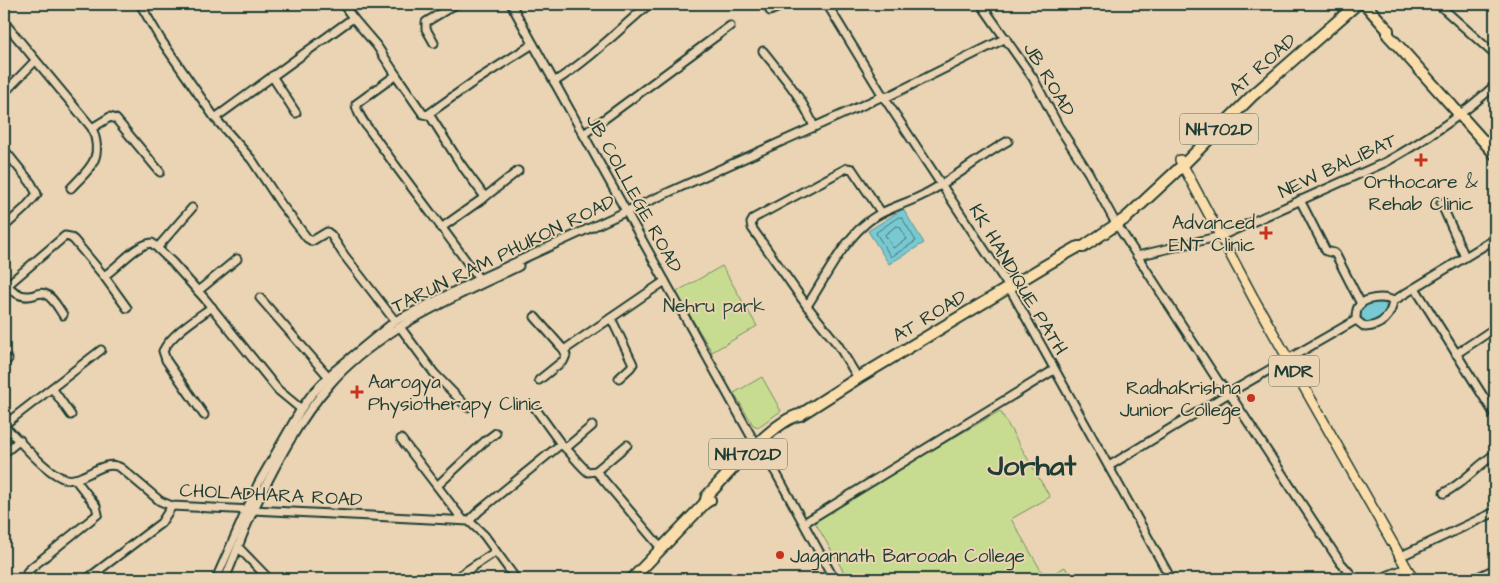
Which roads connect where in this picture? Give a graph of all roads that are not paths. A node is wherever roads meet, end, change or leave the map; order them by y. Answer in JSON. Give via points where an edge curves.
{"nodes":[{"id":1,"x":140,"y":4,"type":"edge"},
{"id":2,"x":343,"y":4,"type":"edge"},
{"id":3,"x":456,"y":4,"type":"edge"},
{"id":4,"x":511,"y":4,"type":"edge"},
{"id":5,"x":649,"y":4,"type":"edge"},
{"id":6,"x":787,"y":4,"type":"edge"},
{"id":7,"x":827,"y":4,"type":"edge"},
{"id":8,"x":982,"y":4,"type":"edge"},
{"id":9,"x":1350,"y":4,"type":"edge"},
{"id":10,"x":1357,"y":4,"type":"edge"},
{"id":11,"x":1365,"y":4,"type":"edge"},
{"id":12,"x":1438,"y":4,"type":"edge"},
{"id":13,"x":770,"y":11,"type":"dead end"},
{"id":14,"x":353,"y":18,"type":"junction"},
{"id":15,"x":4,"y":22,"type":"edge"},
{"id":16,"x":730,"y":26,"type":"dead end"},
{"id":17,"x":1388,"y":35,"type":"junction"},
{"id":18,"x":1006,"y":38,"type":"junction"},
{"id":19,"x":434,"y":43,"type":"dead end"},
{"id":20,"x":533,"y":44,"type":"junction"},
{"id":21,"x":763,"y":51,"type":"dead end"},
{"id":22,"x":1495,"y":55,"type":"edge"},
{"id":23,"x":35,"y":61,"type":"junction"},
{"id":24,"x":396,"y":75,"type":"junction"},
{"id":25,"x":272,"y":76,"type":"junction"},
{"id":26,"x":554,"y":82,"type":"junction"},
{"id":27,"x":1495,"y":85,"type":"edge"},
{"id":28,"x":4,"y":93,"type":"edge"},
{"id":29,"x":886,"y":97,"type":"junction"},
{"id":30,"x":296,"y":113,"type":"dead end"},
{"id":31,"x":429,"y":114,"type":"junction"},
{"id":32,"x":1460,"y":114,"type":"junction"},
{"id":33,"x":215,"y":118,"type":"junction"},
{"id":34,"x":814,"y":127,"type":"junction"},
{"id":35,"x":92,"y":128,"type":"junction"},
{"id":36,"x":584,"y":134,"type":"junction"},
{"id":37,"x":1008,"y":141,"type":"dead end"},
{"id":38,"x":4,"y":152,"type":"edge"},
{"id":39,"x":1495,"y":154,"type":"edge"},
{"id":40,"x":1182,"y":162,"type":"junction"},
{"id":41,"x":518,"y":171,"type":"dead end"},
{"id":42,"x":160,"y":172,"type":"dead end"},
{"id":43,"x":943,"y":184,"type":"junction"},
{"id":44,"x":72,"y":188,"type":"dead end"},
{"id":45,"x":485,"y":196,"type":"junction"},
{"id":46,"x":1300,"y":200,"type":"junction"},
{"id":47,"x":1441,"y":203,"type":"dead end"},
{"id":48,"x":192,"y":208,"type":"dead end"},
{"id":49,"x":881,"y":212,"type":"junction"},
{"id":50,"x":628,"y":213,"type":"junction"},
{"id":51,"x":1117,"y":221,"type":"junction"},
{"id":52,"x":4,"y":227,"type":"edge"},
{"id":53,"x":441,"y":228,"type":"junction"},
{"id":54,"x":1221,"y":236,"type":"junction"},
{"id":55,"x":1495,"y":239,"type":"edge"},
{"id":56,"x":158,"y":247,"type":"junction"},
{"id":57,"x":1139,"y":255,"type":"junction"},
{"id":58,"x":1465,"y":257,"type":"junction"},
{"id":59,"x":238,"y":260,"type":"dead end"},
{"id":60,"x":104,"y":276,"type":"junction"},
{"id":61,"x":479,"y":279,"type":"junction"},
{"id":62,"x":665,"y":281,"type":"junction"},
{"id":63,"x":5,"y":284,"type":"edge"},
{"id":64,"x":1009,"y":287,"type":"junction"},
{"id":65,"x":1415,"y":288,"type":"junction"},
{"id":66,"x":198,"y":292,"type":"junction"},
{"id":67,"x":260,"y":298,"type":"dead end"},
{"id":68,"x":1394,"y":301,"type":"junction"},
{"id":69,"x":1361,"y":304,"type":"junction"},
{"id":70,"x":806,"y":306,"type":"junction"},
{"id":71,"x":212,"y":307,"type":"junction"},
{"id":72,"x":127,"y":308,"type":"dead end"},
{"id":73,"x":63,"y":315,"type":"dead end"},
{"id":74,"x":535,"y":317,"type":"dead end"},
{"id":75,"x":611,"y":318,"type":"junction"},
{"id":76,"x":1356,"y":320,"type":"junction"},
{"id":77,"x":397,"y":324,"type":"junction"},
{"id":78,"x":1495,"y":328,"type":"edge"},
{"id":79,"x":101,"y":350,"type":"dead end"},
{"id":80,"x":564,"y":350,"type":"junction"},
{"id":81,"x":1456,"y":354,"type":"junction"},
{"id":82,"x":1289,"y":360,"type":"junction"},
{"id":83,"x":1054,"y":370,"type":"junction"},
{"id":84,"x":328,"y":376,"type":"junction"},
{"id":85,"x":619,"y":378,"type":"dead end"},
{"id":86,"x":858,"y":378,"type":"junction"},
{"id":87,"x":539,"y":380,"type":"dead end"},
{"id":88,"x":52,"y":388,"type":"junction"},
{"id":89,"x":1229,"y":393,"type":"junction"},
{"id":90,"x":467,"y":407,"type":"dead end"},
{"id":91,"x":535,"y":408,"type":"dead end"},
{"id":92,"x":301,"y":409,"type":"junction"},
{"id":93,"x":71,"y":415,"type":"dead end"},
{"id":94,"x":204,"y":415,"type":"dead end"},
{"id":95,"x":1495,"y":415,"type":"edge"},
{"id":96,"x":4,"y":425,"type":"edge"},
{"id":97,"x":592,"y":426,"type":"dead end"},
{"id":98,"x":496,"y":433,"type":"dead end"},
{"id":99,"x":401,"y":439,"type":"dead end"},
{"id":100,"x":20,"y":440,"type":"junction"},
{"id":101,"x":627,"y":445,"type":"dead end"},
{"id":102,"x":563,"y":446,"type":"junction"},
{"id":103,"x":758,"y":446,"type":"junction"},
{"id":104,"x":4,"y":453,"type":"edge"},
{"id":105,"x":1495,"y":454,"type":"edge"},
{"id":106,"x":1109,"y":466,"type":"junction"},
{"id":107,"x":596,"y":471,"type":"junction"},
{"id":108,"x":75,"y":479,"type":"junction"},
{"id":109,"x":438,"y":485,"type":"junction"},
{"id":110,"x":1444,"y":493,"type":"dead end"},
{"id":111,"x":172,"y":506,"type":"junction"},
{"id":112,"x":250,"y":510,"type":"junction"},
{"id":113,"x":1495,"y":512,"type":"edge"},
{"id":114,"x":466,"y":521,"type":"junction"},
{"id":115,"x":804,"y":523,"type":"junction"},
{"id":116,"x":239,"y":548,"type":"junction"},
{"id":117,"x":661,"y":548,"type":"junction"},
{"id":118,"x":495,"y":552,"type":"junction"},
{"id":119,"x":1400,"y":557,"type":"junction"},
{"id":120,"x":1406,"y":568,"type":"junction"},
{"id":121,"x":1495,"y":569,"type":"edge"},
{"id":122,"x":28,"y":579,"type":"edge"},
{"id":123,"x":88,"y":579,"type":"edge"},
{"id":124,"x":216,"y":579,"type":"edge"},
{"id":125,"x":226,"y":579,"type":"edge"},
{"id":126,"x":269,"y":579,"type":"edge"},
{"id":127,"x":454,"y":579,"type":"edge"},
{"id":128,"x":516,"y":579,"type":"edge"},
{"id":129,"x":632,"y":579,"type":"edge"},
{"id":130,"x":834,"y":579,"type":"edge"},
{"id":131,"x":1171,"y":579,"type":"edge"},
{"id":132,"x":1355,"y":579,"type":"edge"},
{"id":133,"x":1379,"y":579,"type":"edge"},
{"id":134,"x":1413,"y":579,"type":"edge"},
{"id":135,"x":1474,"y":579,"type":"edge"}],
"edges":[{"from":1,"to":33,"type":"street"},
{"from":2,"to":14,"type":"street"},
{"from":3,"to":19,"type":"street","via":[[426,22]]},
{"from":4,"to":20,"type":"street","name":"JB COLLEGE ROAD"},
{"from":5,"to":26,"type":"street"},
{"from":6,"to":13,"type":"street"},
{"from":7,"to":29,"type":"street","name":"KK HANDIQUE PATH"},
{"from":8,"to":18,"type":"street","name":"JB ROAD"},
{"from":9,"to":40,"type":"highway","name":"AT ROAD","number":"NH702D","via":[[1248,92]]},
{"from":10,"to":17,"type":"highway","number":"NH702D"},
{"from":10,"to":40,"type":"highway","name":"AT ROAD","number":"NH702D"},
{"from":11,"to":17,"type":"highway","number":"NH702D","via":[[1388,30]]},
{"from":12,"to":22,"type":"street"},
{"from":14,"to":24,"type":"street"},
{"from":14,"to":25,"type":"street"},
{"from":15,"to":23,"type":"street"},
{"from":16,"to":36,"type":"street"},
{"from":17,"to":32,"type":"highway","number":"NH702D"},
{"from":18,"to":29,"type":"street","name":"TARUN RAM PHUKON ROAD"},
{"from":18,"to":51,"type":"street","name":"JB ROAD"},
{"from":20,"to":26,"type":"street","name":"JB COLLEGE ROAD"},
{"from":20,"to":31,"type":"street"},
{"from":21,"to":34,"type":"street","via":[[790,85]]},
{"from":23,"to":28,"type":"street"},
{"from":23,"to":35,"type":"street"},
{"from":24,"to":31,"type":"street","via":[[423,114]]},
{"from":24,"to":53,"type":"street","via":[[358,102],[356,109]]},
{"from":25,"to":30,"type":"street"},
{"from":25,"to":33,"type":"street"},
{"from":26,"to":36,"type":"street","name":"JB COLLEGE ROAD"},
{"from":27,"to":32,"type":"street","name":"NEW BALIBAT"},
{"from":29,"to":34,"type":"street","name":"TARUN RAM PHUKON ROAD"},
{"from":29,"to":43,"type":"street","name":"KK HANDIQUE PATH"},
{"from":29,"to":50,"type":"street","name":"TARUN RAM PHUKON ROAD"},
{"from":31,"to":45,"type":"street"},
{"from":32,"to":39,"type":"highway","number":"NH702D"},
{"from":32,"to":46,"type":"street","name":"NEW BALIBAT","via":[[1386,162]]},
{"from":33,"to":77,"type":"street","via":[[252,160],[276,198],[308,238],[312,241],[327,232],[331,235]]},
{"from":34,"to":50,"type":"street","name":"TARUN RAM PHUKON ROAD"},
{"from":35,"to":42,"type":"street","via":[[110,118],[116,119]]},
{"from":35,"to":44,"type":"street","via":[[97,154],[92,166]]},
{"from":36,"to":50,"type":"street","name":"JB COLLEGE ROAD"},
{"from":37,"to":43,"type":"street"},
{"from":38,"to":52,"type":"street","via":[[32,183],[37,194]]},
{"from":40,"to":51,"type":"highway","name":"AT ROAD","number":"NH702D"},
{"from":40,"to":54,"type":"main road","number":"MDR"},
{"from":41,"to":45,"type":"street"},
{"from":43,"to":49,"type":"street"},
{"from":43,"to":64,"type":"street","name":"KK HANDIQUE PATH"},
{"from":45,"to":53,"type":"street"},
{"from":46,"to":54,"type":"street","name":"NEW BALIBAT"},
{"from":46,"to":69,"type":"street","via":[[1325,250],[1336,256]]},
{"from":47,"to":58,"type":"street"},
{"from":48,"to":56,"type":"street"},
{"from":49,"to":70,"type":"street","via":[[858,231]]},
{"from":49,"to":70,"type":"street","via":[[852,169],[847,168],[754,218],[752,228]]},
{"from":50,"to":61,"type":"street","name":"TARUN RAM PHUKON ROAD"},
{"from":50,"to":62,"type":"street","name":"JB COLLEGE ROAD"},
{"from":50,"to":77,"type":"street","name":"TARUN RAM PHUKON ROAD"},
{"from":51,"to":57,"type":"street","name":"JB ROAD"},
{"from":51,"to":64,"type":"highway","name":"AT ROAD","number":"NH702D","via":[[1083,247]]},
{"from":53,"to":61,"type":"street"},
{"from":54,"to":57,"type":"street","name":"NEW BALIBAT"},
{"from":54,"to":82,"type":"main road","number":"MDR"},
{"from":55,"to":58,"type":"street"},
{"from":56,"to":60,"type":"street","via":[[146,243]]},
{"from":56,"to":66,"type":"street"},
{"from":57,"to":89,"type":"street","name":"JB ROAD","via":[[1218,381]]},
{"from":58,"to":65,"type":"street"},
{"from":59,"to":66,"type":"street"},
{"from":60,"to":63,"type":"street","via":[[74,240],[65,236]]},
{"from":60,"to":72,"type":"street"},
{"from":61,"to":77,"type":"street","name":"TARUN RAM PHUKON ROAD"},
{"from":62,"to":75,"type":"street"},
{"from":62,"to":103,"type":"street","name":"JB COLLEGE ROAD"},
{"from":63,"to":73,"type":"street","via":[[25,297],[46,294]]},
{"from":64,"to":83,"type":"street","name":"KK HANDIQUE PATH"},
{"from":64,"to":86,"type":"highway","name":"AT ROAD","number":"NH702D"},
{"from":65,"to":68,"type":"street"},
{"from":65,"to":81,"type":"street"},
{"from":66,"to":71,"type":"street"},
{"from":67,"to":84,"type":"street"},
{"from":68,"to":69,"type":"street","via":[[1379,297]]},
{"from":68,"to":76,"type":"street","via":[[1390,315],[1379,323],[1365,328]]},
{"from":69,"to":76,"type":"street"},
{"from":70,"to":86,"type":"street","via":[[838,345]]},
{"from":71,"to":92,"type":"street","via":[[278,390]]},
{"from":71,"to":94,"type":"street","via":[[182,330],[163,351]]},
{"from":74,"to":80,"type":"street"},
{"from":75,"to":80,"type":"street"},
{"from":75,"to":85,"type":"street","via":[[633,364]]},
{"from":76,"to":82,"type":"street"},
{"from":77,"to":84,"type":"street","name":"TARUN RAM PHUKON ROAD"},
{"from":77,"to":90,"type":"street","via":[[434,373]]},
{"from":77,"to":112,"type":"street","name":"TARUN RAM PHUKON ROAD","via":[[331,383],[295,433]]},
{"from":78,"to":81,"type":"street"},
{"from":79,"to":88,"type":"street"},
{"from":80,"to":87,"type":"street","via":[[564,360]]},
{"from":81,"to":95,"type":"street"},
{"from":82,"to":89,"type":"street"},
{"from":82,"to":119,"type":"main road","number":"MDR"},
{"from":83,"to":106,"type":"street","name":"KK HANDIQUE PATH"},
{"from":83,"to":115,"type":"street"},
{"from":84,"to":92,"type":"street","name":"TARUN RAM PHUKON ROAD"},
{"from":86,"to":103,"type":"highway","name":"AT ROAD","number":"NH702D"},
{"from":88,"to":93,"type":"street"},
{"from":88,"to":96,"type":"street"},
{"from":89,"to":106,"type":"street"},
{"from":89,"to":132,"type":"street","name":"JB ROAD","via":[[1340,562]]},
{"from":91,"to":102,"type":"street"},
{"from":92,"to":112,"type":"street","name":"TARUN RAM PHUKON ROAD","via":[[274,454]]},
{"from":96,"to":100,"type":"street"},
{"from":97,"to":102,"type":"street"},
{"from":98,"to":109,"type":"street"},
{"from":99,"to":109,"type":"street"},
{"from":100,"to":104,"type":"street"},
{"from":100,"to":108,"type":"street","via":[[52,473],[64,479]]},
{"from":101,"to":107,"type":"street"},
{"from":102,"to":107,"type":"street","via":[[584,469]]},
{"from":102,"to":114,"type":"street"},
{"from":103,"to":115,"type":"street","name":"JB COLLEGE ROAD"},
{"from":103,"to":117,"type":"highway","name":"AT ROAD","number":"NH702D","via":[[711,500]]},
{"from":105,"to":110,"type":"street","via":[[1456,487]]},
{"from":106,"to":131,"type":"street","name":"KK HANDIQUE PATH"},
{"from":107,"to":117,"type":"street"},
{"from":108,"to":111,"type":"street","name":"CHOLADHARA ROAD","via":[[114,464],[160,502]]},
{"from":108,"to":122,"type":"street","via":[[96,506],[98,514],[31,568],[27,572]]},
{"from":109,"to":114,"type":"street"},
{"from":111,"to":112,"type":"street","name":"CHOLADHARA ROAD"},
{"from":111,"to":123,"type":"street","via":[[161,523]]},
{"from":112,"to":114,"type":"street","name":"CHOLADHARA ROAD"},
{"from":112,"to":116,"type":"street","name":"TARUN RAM PHUKON ROAD"},
{"from":112,"to":124,"type":"street","name":"TARUN RAM PHUKON ROAD"},
{"from":113,"to":119,"type":"street"},
{"from":114,"to":118,"type":"street","via":[[484,534]]},
{"from":115,"to":130,"type":"street","name":"JB COLLEGE ROAD"},
{"from":116,"to":125,"type":"street","name":"TARUN RAM PHUKON ROAD"},
{"from":116,"to":126,"type":"street"},
{"from":117,"to":129,"type":"highway","name":"AT ROAD","number":"NH702D"},
{"from":118,"to":127,"type":"street"},
{"from":118,"to":128,"type":"street"},
{"from":119,"to":120,"type":"main road","number":"MDR"},
{"from":120,"to":133,"type":"street"},
{"from":120,"to":134,"type":"main road","number":"MDR"},
{"from":121,"to":135,"type":"street"}]}
